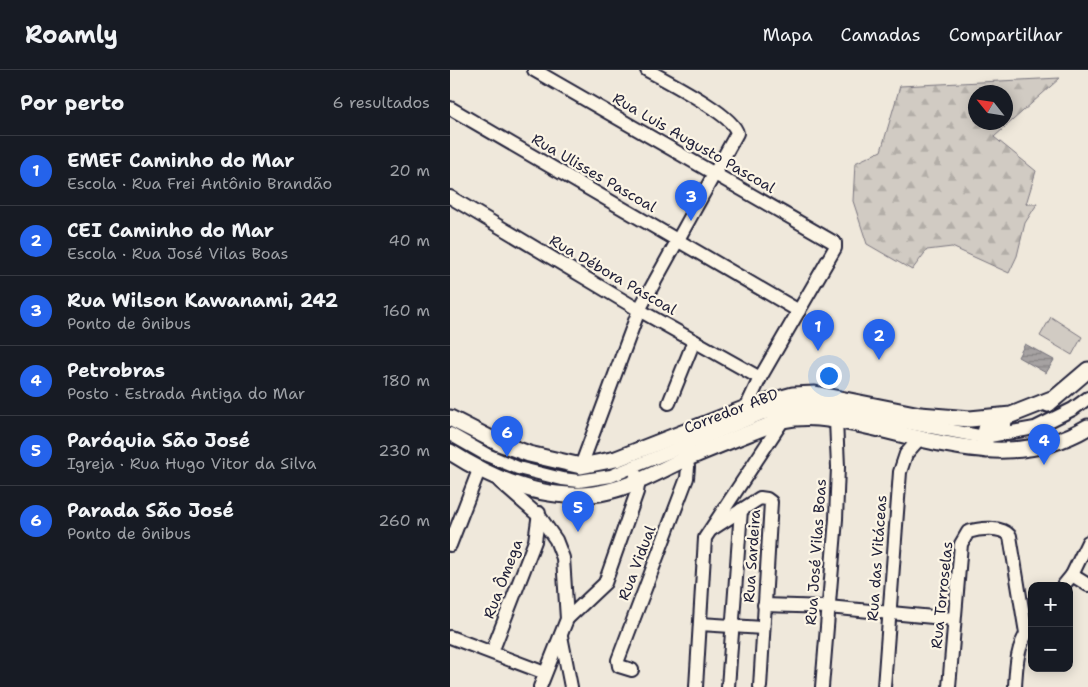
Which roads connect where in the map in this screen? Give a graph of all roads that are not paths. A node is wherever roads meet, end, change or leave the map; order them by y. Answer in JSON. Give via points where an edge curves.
{"nodes":[{"id":1,"x":534,"y":70,"type":"edge"},
{"id":2,"x":648,"y":70,"type":"edge"},
{"id":3,"x":450,"y":108,"type":"edge"},
{"id":4,"x":715,"y":174,"type":"junction"},
{"id":5,"x":450,"y":197,"type":"edge"},
{"id":6,"x":678,"y":240,"type":"junction"},
{"id":7,"x":639,"y":310,"type":"junction"},
{"id":8,"x":799,"y":311,"type":"junction"},
{"id":9,"x":694,"y":341,"type":"junction"},
{"id":10,"x":1088,"y":370,"type":"edge"},
{"id":11,"x":760,"y":378,"type":"junction"},
{"id":12,"x":1082,"y":382,"type":"edge"},
{"id":13,"x":760,"y":396,"type":"junction"},
{"id":14,"x":1054,"y":398,"type":"junction"},
{"id":15,"x":1088,"y":398,"type":"edge"},
{"id":16,"x":669,"y":403,"type":"dead end"},
{"id":17,"x":450,"y":418,"type":"edge"},
{"id":18,"x":783,"y":420,"type":"junction"},
{"id":19,"x":836,"y":420,"type":"junction"},
{"id":20,"x":1085,"y":431,"type":"edge"},
{"id":21,"x":450,"y":434,"type":"edge"},
{"id":22,"x":920,"y":438,"type":"junction"},
{"id":23,"x":985,"y":444,"type":"junction"},
{"id":24,"x":450,"y":452,"type":"edge"},
{"id":25,"x":686,"y":459,"type":"junction"},
{"id":26,"x":616,"y":460,"type":"junction"},
{"id":27,"x":553,"y":461,"type":"junction"},
{"id":28,"x":581,"y":466,"type":"junction"},
{"id":29,"x":479,"y":470,"type":"junction"},
{"id":30,"x":636,"y":474,"type":"junction"},
{"id":31,"x":542,"y":475,"type":"junction"},
{"id":32,"x":494,"y":477,"type":"junction"},
{"id":33,"x":537,"y":491,"type":"junction"},
{"id":34,"x":742,"y":510,"type":"junction"},
{"id":35,"x":455,"y":516,"type":"edge"},
{"id":36,"x":540,"y":516,"type":"junction"},
{"id":37,"x":708,"y":531,"type":"junction"},
{"id":38,"x":1088,"y":542,"type":"edge"},
{"id":39,"x":450,"y":545,"type":"edge"},
{"id":40,"x":1072,"y":575,"type":"junction"},
{"id":41,"x":1066,"y":582,"type":"edge"},
{"id":42,"x":1088,"y":585,"type":"edge"},
{"id":43,"x":764,"y":605,"type":"junction"},
{"id":44,"x":828,"y":607,"type":"junction"},
{"id":45,"x":890,"y":613,"type":"junction"},
{"id":46,"x":567,"y":619,"type":"junction"},
{"id":47,"x":954,"y":619,"type":"junction"},
{"id":48,"x":700,"y":624,"type":"junction"},
{"id":49,"x":732,"y":626,"type":"junction"},
{"id":50,"x":1029,"y":627,"type":"edge"},
{"id":51,"x":763,"y":628,"type":"junction"},
{"id":52,"x":1028,"y":631,"type":"edge"},
{"id":53,"x":561,"y":636,"type":"junction"},
{"id":54,"x":450,"y":637,"type":"edge"},
{"id":55,"x":492,"y":652,"type":"junction"},
{"id":56,"x":632,"y":670,"type":"dead end"},
{"id":57,"x":545,"y":673,"type":"junction"},
{"id":58,"x":540,"y":687,"type":"edge"},
{"id":59,"x":571,"y":687,"type":"edge"},
{"id":60,"x":696,"y":687,"type":"edge"},
{"id":61,"x":728,"y":687,"type":"edge"},
{"id":62,"x":760,"y":687,"type":"edge"},
{"id":63,"x":822,"y":687,"type":"edge"},
{"id":64,"x":884,"y":687,"type":"edge"},
{"id":65,"x":949,"y":687,"type":"edge"},
{"id":66,"x":1015,"y":687,"type":"edge"}],
"edges":[{"from":1,"to":4,"type":"street","name":"Rua Luis Augusto Pascoal"},
{"from":2,"to":4,"type":"street","via":[[734,125],[735,136]]},
{"from":3,"to":6,"type":"street","name":"Rua Ulisses Pascoal"},
{"from":4,"to":6,"type":"street"},
{"from":4,"to":8,"type":"street","name":"Rua Luis Augusto Pascoal","via":[[832,241],[835,246]]},
{"from":5,"to":7,"type":"street","name":"Rua Débora Pascoal"},
{"from":6,"to":7,"type":"street"},
{"from":6,"to":8,"type":"street","name":"Rua Ulisses Pascoal"},
{"from":7,"to":9,"type":"street","name":"Rua Débora Pascoal"},
{"from":7,"to":28,"type":"street"},
{"from":8,"to":11,"type":"street"},
{"from":9,"to":11,"type":"street","name":"Rua Débora Pascoal"},
{"from":9,"to":16,"type":"street"},
{"from":10,"to":12,"type":"main road"},
{"from":11,"to":13,"type":"street"},
{"from":12,"to":14,"type":"main road"},
{"from":13,"to":14,"type":"main road","via":[[815,394],[920,415],[970,420],[1011,415]]},
{"from":13,"to":26,"type":"main road","via":[[746,408]]},
{"from":14,"to":23,"type":"main road","via":[[1031,414],[989,427]]},
{"from":15,"to":23,"type":"street","name":"Corredor ABD","via":[[1035,428]]},
{"from":17,"to":27,"type":"main road","via":[[499,443]]},
{"from":18,"to":19,"type":"main road","via":[[810,416]]},
{"from":18,"to":25,"type":"main road"},
{"from":18,"to":37,"type":"street"},
{"from":19,"to":22,"type":"main road"},
{"from":19,"to":44,"type":"street","name":"Rua José Vilas Boas","via":[[838,467]]},
{"from":20,"to":23,"type":"main road","via":[[1024,451]]},
{"from":21,"to":31,"type":"street","name":"Corredor ABD","via":[[487,455]]},
{"from":22,"to":23,"type":"main road"},
{"from":22,"to":45,"type":"street","name":"Rua das Vitáceas","via":[[906,454],[901,466]]},
{"from":23,"to":30,"type":"street","name":"Corredor ABD","via":[[825,406],[789,406],[761,414]]},
{"from":24,"to":29,"type":"main road"},
{"from":25,"to":30,"type":"main road"},
{"from":25,"to":56,"type":"street","name":"Rua Vidual","via":[[687,478],[618,660],[619,666]]},
{"from":26,"to":28,"type":"main road"},
{"from":26,"to":30,"type":"street"},
{"from":27,"to":28,"type":"main road"},
{"from":27,"to":31,"type":"street"},
{"from":29,"to":32,"type":"main road"},
{"from":29,"to":35,"type":"street"},
{"from":30,"to":31,"type":"street","name":"Corredor ABD","via":[[579,481]]},
{"from":30,"to":33,"type":"main road","via":[[611,490],[579,495]]},
{"from":30,"to":46,"type":"street","via":[[634,505],[605,583]]},
{"from":31,"to":33,"type":"street"},
{"from":32,"to":33,"type":"main road"},
{"from":32,"to":36,"type":"street"},
{"from":33,"to":36,"type":"street","via":[[535,502]]},
{"from":34,"to":37,"type":"street","name":"Rua Sardeira"},
{"from":34,"to":43,"type":"street","name":"Rua Sardeira","via":[[760,498],[772,502]]},
{"from":34,"to":49,"type":"street"},
{"from":35,"to":39,"type":"street"},
{"from":36,"to":46,"type":"street","via":[[564,558]]},
{"from":36,"to":55,"type":"street","name":"Rua Ômega","via":[[535,541]]},
{"from":37,"to":48,"type":"street","via":[[704,542]]},
{"from":38,"to":40,"type":"street"},
{"from":40,"to":41,"type":"street"},
{"from":40,"to":42,"type":"street"},
{"from":43,"to":44,"type":"street"},
{"from":43,"to":51,"type":"street","name":"Rua Sardeira"},
{"from":44,"to":45,"type":"street"},
{"from":44,"to":63,"type":"street","name":"Rua José Vilas Boas"},
{"from":45,"to":47,"type":"street"},
{"from":45,"to":64,"type":"street","name":"Rua das Vitáceas"},
{"from":46,"to":53,"type":"street"},
{"from":47,"to":50,"type":"street","name":"Rua Torroselas","via":[[962,539],[973,530],[1002,530],[1010,536],[1014,546]]},
{"from":47,"to":65,"type":"street","name":"Rua Torroselas"},
{"from":48,"to":49,"type":"street"},
{"from":48,"to":60,"type":"street"},
{"from":49,"to":51,"type":"street"},
{"from":49,"to":61,"type":"street"},
{"from":51,"to":62,"type":"street","name":"Rua Sardeira"},
{"from":52,"to":66,"type":"street","via":[[1017,658]]},
{"from":53,"to":57,"type":"street"},
{"from":53,"to":59,"type":"street"},
{"from":54,"to":55,"type":"street"},
{"from":55,"to":57,"type":"street"},
{"from":57,"to":58,"type":"street"}]}
